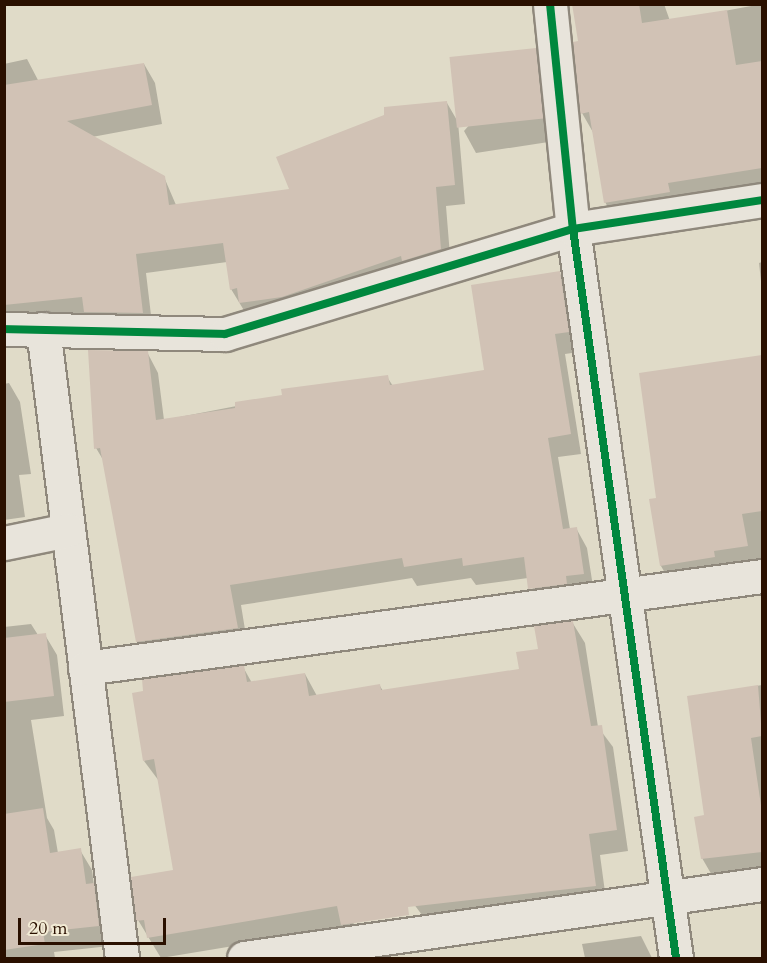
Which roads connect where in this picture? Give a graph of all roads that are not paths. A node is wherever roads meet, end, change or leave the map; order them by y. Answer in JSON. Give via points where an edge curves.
{"nodes":[{"id":1,"x":550,"y":4,"type":"edge"},
{"id":2,"x":762,"y":200,"type":"edge"},
{"id":3,"x":573,"y":229,"type":"junction"},
{"id":4,"x":4,"y":329,"type":"edge"},
{"id":5,"x":43,"y":329,"type":"junction"},
{"id":6,"x":68,"y":530,"type":"junction"},
{"id":7,"x":4,"y":543,"type":"edge"},
{"id":8,"x":762,"y":576,"type":"edge"},
{"id":9,"x":628,"y":598,"type":"junction"},
{"id":10,"x":85,"y":668,"type":"junction"},
{"id":11,"x":762,"y":884,"type":"edge"},
{"id":12,"x":668,"y":897,"type":"junction"},
{"id":13,"x":408,"y":947,"type":"edge"},
{"id":14,"x":122,"y":958,"type":"edge"},
{"id":15,"x":243,"y":958,"type":"edge"},
{"id":16,"x":676,"y":958,"type":"edge"}],
"edges":[{"from":1,"to":3,"type":"street"},
{"from":2,"to":3,"type":"street"},
{"from":3,"to":5,"type":"street","via":[[225,334]]},
{"from":3,"to":9,"type":"street"},
{"from":4,"to":5,"type":"street"},
{"from":5,"to":6,"type":"street"},
{"from":6,"to":7,"type":"street"},
{"from":6,"to":10,"type":"street"},
{"from":8,"to":9,"type":"street"},
{"from":9,"to":10,"type":"street"},
{"from":9,"to":12,"type":"street"},
{"from":10,"to":14,"type":"street"},
{"from":11,"to":12,"type":"street"},
{"from":12,"to":13,"type":"street"},
{"from":12,"to":16,"type":"street"},
{"from":13,"to":15,"type":"street"}]}
